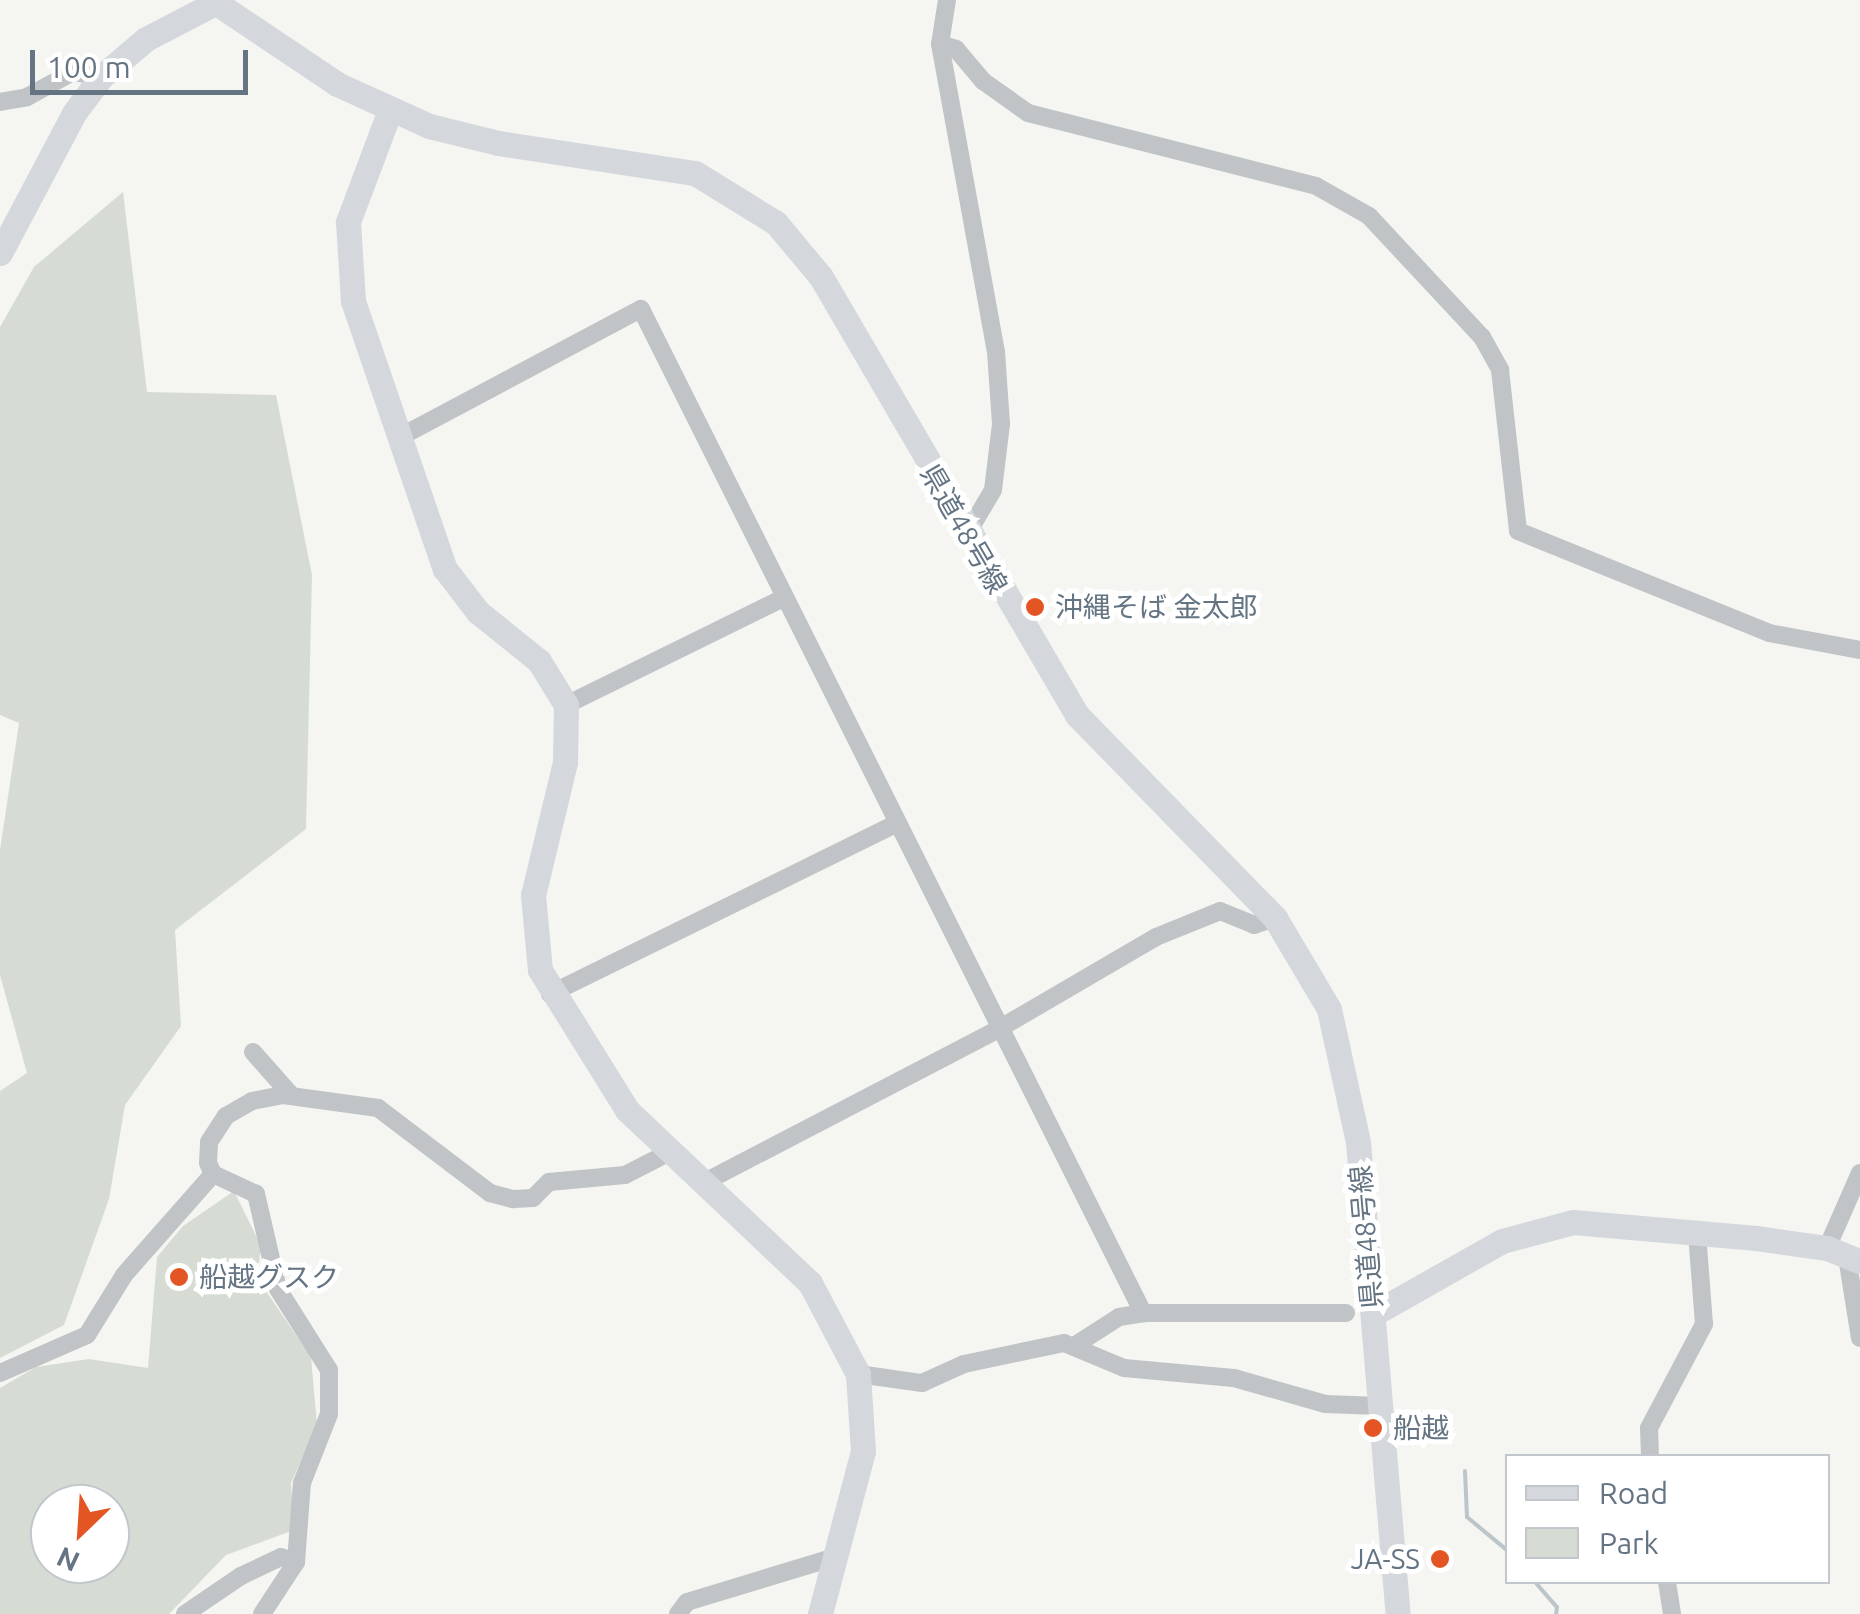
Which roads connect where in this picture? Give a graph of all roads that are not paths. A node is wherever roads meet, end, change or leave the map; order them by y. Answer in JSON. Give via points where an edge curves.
{"nodes":[{"id":1,"x":947,"y":0,"type":"edge"},
{"id":2,"x":216,"y":1,"type":"edge"},
{"id":3,"x":940,"y":44,"type":"junction"},
{"id":4,"x":101,"y":78,"type":"junction"},
{"id":5,"x":0,"y":102,"type":"edge"},
{"id":6,"x":390,"y":110,"type":"junction"},
{"id":7,"x":0,"y":253,"type":"edge"},
{"id":8,"x":398,"y":438,"type":"junction"},
{"id":9,"x":967,"y":534,"type":"junction"},
{"id":10,"x":781,"y":598,"type":"junction"},
{"id":11,"x":1860,"y":650,"type":"edge"},
{"id":12,"x":566,"y":705,"type":"junction"},
{"id":13,"x":894,"y":825,"type":"junction"},
{"id":14,"x":1275,"y":918,"type":"junction"},
{"id":15,"x":550,"y":994,"type":"junction"},
{"id":16,"x":1002,"y":1027,"type":"junction"},
{"id":17,"x":254,"y":1052,"type":"dead end"},
{"id":18,"x":291,"y":1095,"type":"junction"},
{"id":19,"x":666,"y":1154,"type":"junction"},
{"id":20,"x":1860,"y":1173,"type":"edge"},
{"id":21,"x":213,"y":1174,"type":"junction"},
{"id":22,"x":701,"y":1184,"type":"junction"},
{"id":23,"x":1696,"y":1233,"type":"junction"},
{"id":24,"x":1845,"y":1255,"type":"edge"},
{"id":25,"x":1142,"y":1313,"type":"junction"},
{"id":26,"x":1346,"y":1313,"type":"dead end"},
{"id":27,"x":1372,"y":1314,"type":"junction"},
{"id":28,"x":1860,"y":1338,"type":"edge"},
{"id":29,"x":1078,"y":1344,"type":"junction"},
{"id":30,"x":0,"y":1373,"type":"edge"},
{"id":31,"x":858,"y":1374,"type":"junction"},
{"id":32,"x":1380,"y":1406,"type":"junction"},
{"id":33,"x":1650,"y":1454,"type":"edge"},
{"id":34,"x":838,"y":1556,"type":"junction"},
{"id":35,"x":296,"y":1562,"type":"junction"},
{"id":36,"x":1667,"y":1584,"type":"edge"},
{"id":37,"x":186,"y":1614,"type":"edge"},
{"id":38,"x":262,"y":1614,"type":"edge"},
{"id":39,"x":678,"y":1614,"type":"edge"},
{"id":40,"x":820,"y":1614,"type":"edge"},
{"id":41,"x":1398,"y":1614,"type":"edge"},
{"id":42,"x":1672,"y":1614,"type":"edge"}],
"edges":[{"from":1,"to":3,"type":"street"},
{"from":2,"to":4,"type":"street","via":[[146,40]]},
{"from":2,"to":6,"type":"street","name":"県道48号線","via":[[337,84]]},
{"from":3,"to":9,"type":"street","via":[[996,352],[1001,424],[994,490]]},
{"from":3,"to":11,"type":"street","via":[[956,49],[983,81],[1028,113],[1316,186],[1369,216],[1482,337],[1500,370],[1518,531],[1769,634]]},
{"from":4,"to":5,"type":"street","via":[[74,72],[27,97]]},
{"from":4,"to":7,"type":"street","via":[[74,113]]},
{"from":6,"to":8,"type":"street","via":[[354,200],[346,267]]},
{"from":6,"to":9,"type":"street","name":"県道48号線","via":[[474,139],[664,165],[746,199],[821,277]]},
{"from":8,"to":10,"type":"street","via":[[641,309]]},
{"from":8,"to":12,"type":"street","via":[[445,569],[478,612],[539,662]]},
{"from":9,"to":14,"type":"street","name":"県道48号線","via":[[1077,715]]},
{"from":10,"to":12,"type":"street"},
{"from":10,"to":13,"type":"street"},
{"from":12,"to":15,"type":"street","via":[[565,762],[533,895],[534,945]]},
{"from":13,"to":15,"type":"street"},
{"from":13,"to":16,"type":"street"},
{"from":14,"to":16,"type":"street","via":[[1254,924],[1220,911],[1156,937]]},
{"from":14,"to":27,"type":"street","name":"県道48号線","via":[[1308,965],[1344,1054]]},
{"from":15,"to":19,"type":"street","via":[[626,1110]]},
{"from":16,"to":22,"type":"street"},
{"from":16,"to":25,"type":"street"},
{"from":17,"to":18,"type":"street"},
{"from":18,"to":19,"type":"street","via":[[378,1108],[490,1193],[514,1199],[533,1198],[549,1182],[625,1175]]},
{"from":18,"to":21,"type":"street","via":[[252,1101],[226,1116],[206,1151]]},
{"from":19,"to":22,"type":"street"},
{"from":20,"to":24,"type":"street"},
{"from":21,"to":30,"type":"street","via":[[124,1275],[87,1335]]},
{"from":21,"to":35,"type":"street","via":[[256,1194],[278,1288],[329,1370],[329,1414],[302,1483]]},
{"from":22,"to":31,"type":"street","via":[[810,1283]]},
{"from":23,"to":24,"type":"street"},
{"from":23,"to":27,"type":"street","via":[[1573,1222],[1542,1227],[1502,1241]]},
{"from":23,"to":33,"type":"street","via":[[1704,1324],[1649,1428]]},
{"from":24,"to":28,"type":"street"},
{"from":25,"to":26,"type":"street"},
{"from":25,"to":29,"type":"street","via":[[1120,1317]]},
{"from":27,"to":32,"type":"street","name":"県道48号線"},
{"from":29,"to":31,"type":"street","via":[[964,1364],[922,1383]]},
{"from":29,"to":32,"type":"street","via":[[1124,1368],[1234,1378],[1325,1404]]},
{"from":31,"to":34,"type":"street","via":[[863,1450]]},
{"from":32,"to":41,"type":"street","name":"県道48号線"},
{"from":34,"to":39,"type":"street","via":[[687,1602]]},
{"from":34,"to":40,"type":"street"},
{"from":35,"to":37,"type":"street","via":[[282,1556]]},
{"from":35,"to":38,"type":"street"},
{"from":36,"to":42,"type":"street"}]}
